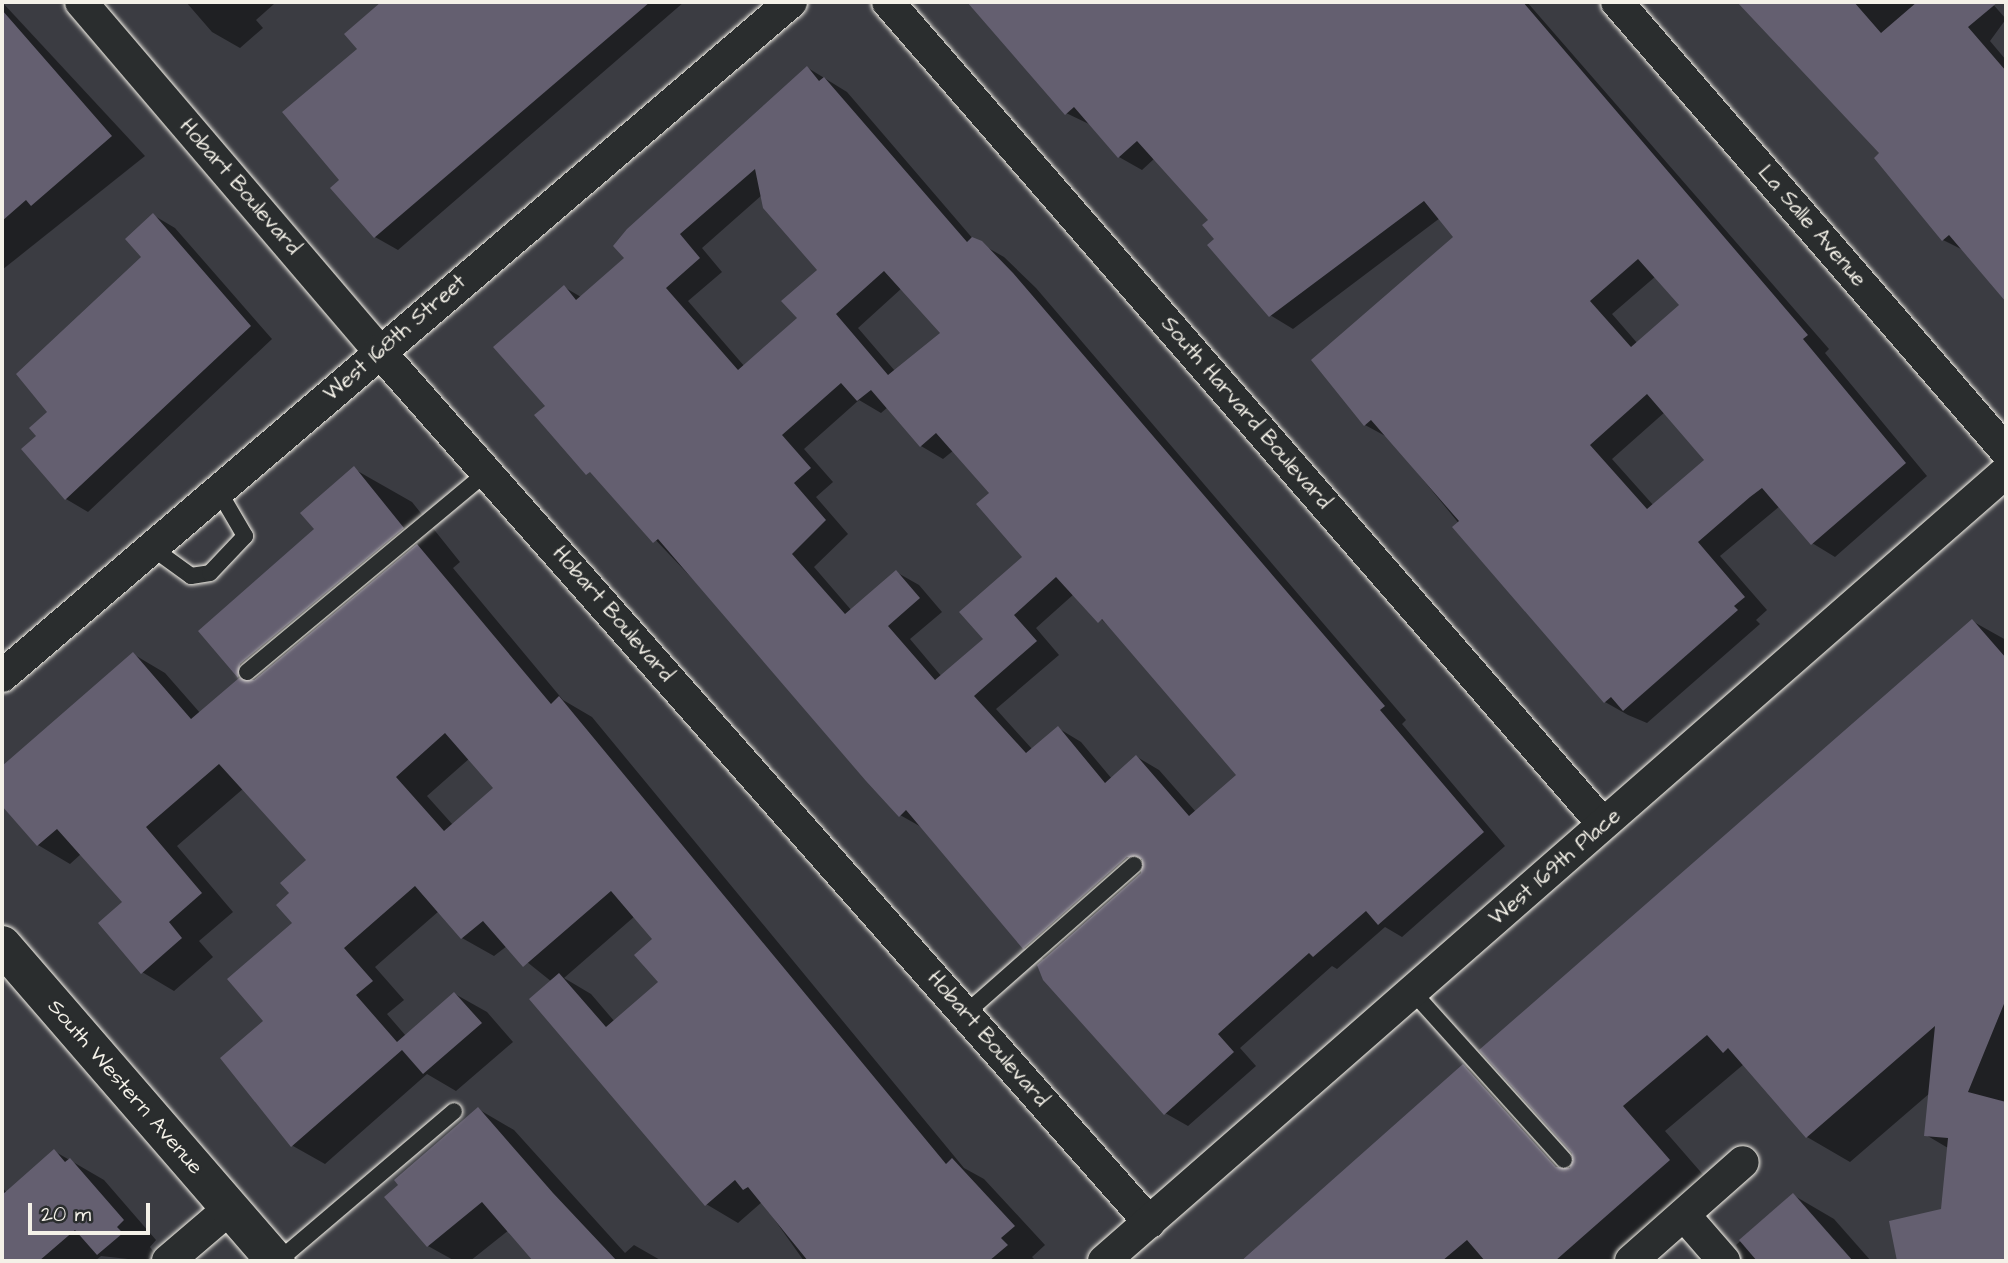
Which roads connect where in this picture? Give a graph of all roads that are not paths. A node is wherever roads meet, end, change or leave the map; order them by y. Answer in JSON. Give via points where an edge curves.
{"nodes":[{"id":1,"x":81,"y":2,"type":"edge"},
{"id":2,"x":791,"y":2,"type":"edge"},
{"id":3,"x":888,"y":2,"type":"edge"},
{"id":4,"x":1617,"y":2,"type":"edge"},
{"id":5,"x":379,"y":351,"type":"junction"},
{"id":6,"x":2006,"y":451,"type":"edge"},
{"id":7,"x":487,"y":472,"type":"junction"},
{"id":8,"x":2006,"y":472,"type":"edge"},
{"id":9,"x":218,"y":490,"type":"junction"},
{"id":10,"x":151,"y":547,"type":"junction"},
{"id":11,"x":247,"y":672,"type":"dead end"},
{"id":12,"x":2,"y":676,"type":"edge"},
{"id":13,"x":1603,"y":824,"type":"junction"},
{"id":14,"x":1134,"y":865,"type":"dead end"},
{"id":15,"x":2,"y":945,"type":"edge"},
{"id":16,"x":1412,"y":991,"type":"junction"},
{"id":17,"x":965,"y":1013,"type":"junction"},
{"id":18,"x":454,"y":1111,"type":"dead end"},
{"id":19,"x":1564,"y":1160,"type":"dead end"},
{"id":20,"x":1743,"y":1162,"type":"dead end"},
{"id":21,"x":230,"y":1208,"type":"junction"},
{"id":22,"x":1684,"y":1215,"type":"junction"},
{"id":23,"x":1149,"y":1222,"type":"junction"},
{"id":24,"x":168,"y":1261,"type":"edge"},
{"id":25,"x":277,"y":1261,"type":"edge"},
{"id":26,"x":1104,"y":1261,"type":"edge"},
{"id":27,"x":1631,"y":1261,"type":"edge"},
{"id":28,"x":1724,"y":1261,"type":"edge"}],
"edges":[{"from":1,"to":5,"type":"street","name":"Hobart Boulevard"},
{"from":2,"to":5,"type":"street","name":"West 168th Street"},
{"from":3,"to":13,"type":"street","name":"South Harvard Boulevard"},
{"from":4,"to":6,"type":"street","name":"La Salle Avenue"},
{"from":5,"to":7,"type":"street","name":"Hobart Boulevard"},
{"from":5,"to":9,"type":"street","name":"West 168th Street"},
{"from":7,"to":11,"type":"lane"},
{"from":7,"to":17,"type":"street","name":"Hobart Boulevard"},
{"from":8,"to":13,"type":"street","name":"West 169th Place"},
{"from":9,"to":10,"type":"street","name":"West 168th Street"},
{"from":9,"to":10,"type":"lane","via":[[245,536],[210,573],[191,576]]},
{"from":10,"to":12,"type":"street","name":"West 168th Street"},
{"from":13,"to":16,"type":"street","name":"West 169th Place"},
{"from":14,"to":17,"type":"lane"},
{"from":15,"to":21,"type":"main road","name":"South Western Avenue"},
{"from":16,"to":19,"type":"lane"},
{"from":16,"to":23,"type":"street","name":"West 169th Place"},
{"from":17,"to":23,"type":"street","name":"Hobart Boulevard"},
{"from":18,"to":25,"type":"lane"},
{"from":20,"to":22,"type":"street"},
{"from":21,"to":24,"type":"street"},
{"from":21,"to":25,"type":"main road","name":"South Western Avenue"},
{"from":22,"to":27,"type":"street"},
{"from":22,"to":28,"type":"street"},
{"from":23,"to":26,"type":"street","name":"West 169th Place"}]}
